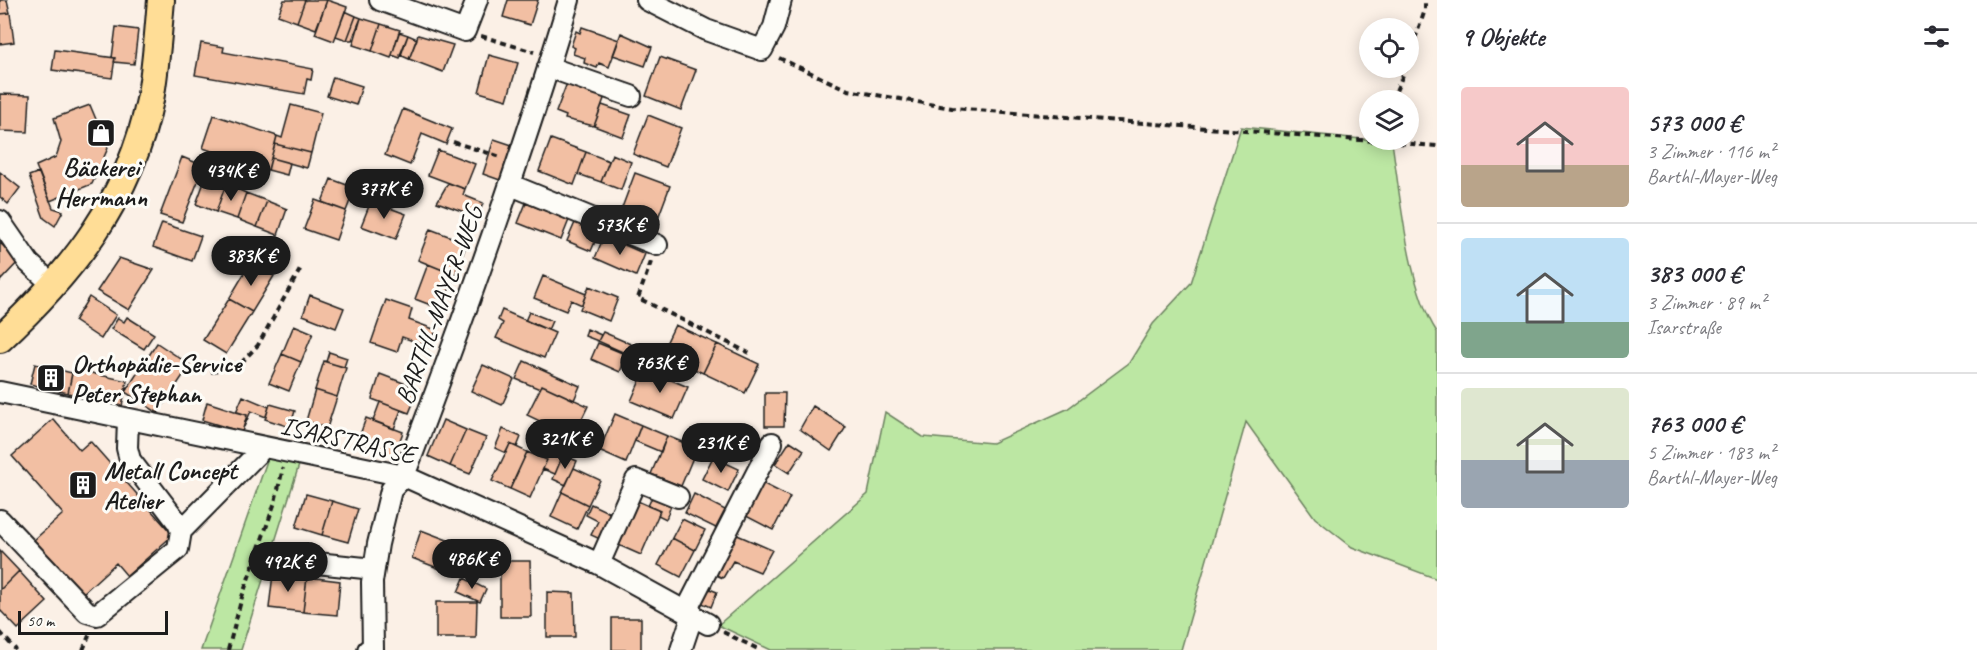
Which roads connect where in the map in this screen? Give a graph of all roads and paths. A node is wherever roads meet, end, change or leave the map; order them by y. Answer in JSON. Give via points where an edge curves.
{"nodes":[{"id":1,"x":161,"y":0,"type":"edge"},
{"id":2,"x":380,"y":0,"type":"edge"},
{"id":3,"x":477,"y":0,"type":"edge"},
{"id":4,"x":569,"y":0,"type":"edge"},
{"id":5,"x":648,"y":0,"type":"edge"},
{"id":6,"x":781,"y":0,"type":"edge"},
{"id":7,"x":1425,"y":0,"type":"edge"},
{"id":8,"x":1419,"y":27,"type":"edge"},
{"id":9,"x":465,"y":31,"type":"junction"},
{"id":10,"x":762,"y":50,"type":"junction"},
{"id":11,"x":550,"y":62,"type":"junction"},
{"id":12,"x":631,"y":96,"type":"dead end"},
{"id":13,"x":1359,"y":138,"type":"edge"},
{"id":14,"x":453,"y":142,"type":"dead end"},
{"id":15,"x":1419,"y":144,"type":"edge"},
{"id":16,"x":1437,"y":146,"type":"edge"},
{"id":17,"x":519,"y":163,"type":"junction"},
{"id":18,"x":511,"y":185,"type":"junction"},
{"id":19,"x":0,"y":221,"type":"edge"},
{"id":20,"x":657,"y":245,"type":"joint"},
{"id":21,"x":301,"y":268,"type":"dead end"},
{"id":22,"x":54,"y":286,"type":"junction"},
{"id":23,"x":0,"y":339,"type":"edge"},
{"id":24,"x":749,"y":353,"type":"dead end"},
{"id":25,"x":211,"y":372,"type":"dead end"},
{"id":26,"x":0,"y":392,"type":"edge"},
{"id":27,"x":128,"y":420,"type":"junction"},
{"id":28,"x":772,"y":443,"type":"dead end"},
{"id":29,"x":263,"y":448,"type":"junction"},
{"id":30,"x":286,"y":453,"type":"junction"},
{"id":31,"x":404,"y":476,"type":"junction"},
{"id":32,"x":678,"y":497,"type":"dead end"},
{"id":33,"x":0,"y":520,"type":"edge"},
{"id":34,"x":181,"y":531,"type":"junction"},
{"id":35,"x":307,"y":562,"type":"dead end"},
{"id":36,"x":599,"y":564,"type":"junction"},
{"id":37,"x":374,"y":570,"type":"junction"},
{"id":38,"x":695,"y":616,"type":"junction"},
{"id":39,"x":0,"y":632,"type":"edge"},
{"id":40,"x":16,"y":650,"type":"edge"},
{"id":41,"x":228,"y":650,"type":"edge"},
{"id":42,"x":368,"y":650,"type":"edge"},
{"id":43,"x":373,"y":650,"type":"edge"},
{"id":44,"x":681,"y":650,"type":"edge"},
{"id":45,"x":760,"y":650,"type":"edge"}],
"edges":[{"from":1,"to":22,"type":"main road","via":[[149,101],[128,170],[96,232]]},
{"from":2,"to":9,"type":"street"},
{"from":3,"to":9,"type":"street"},
{"from":4,"to":11,"type":"street","name":"BARTHL-MAYER-WEG"},
{"from":5,"to":10,"type":"street","via":[[706,30]]},
{"from":6,"to":10,"type":"street","via":[[774,27]]},
{"from":7,"to":8,"type":"path"},
{"from":9,"to":11,"type":"path"},
{"from":10,"to":13,"type":"path","via":[[848,90],[952,108]]},
{"from":11,"to":12,"type":"street"},
{"from":11,"to":17,"type":"street","name":"BARTHL-MAYER-WEG"},
{"from":14,"to":17,"type":"path"},
{"from":15,"to":16,"type":"path"},
{"from":17,"to":18,"type":"street","name":"BARTHL-MAYER-WEG"},
{"from":18,"to":20,"type":"street","name":"BARTHL-MAYER-WEG"},
{"from":18,"to":31,"type":"street","name":"BARTHL-MAYER-WEG"},
{"from":19,"to":22,"type":"street","via":[[29,263]]},
{"from":20,"to":24,"type":"path","via":[[638,298]]},
{"from":21,"to":25,"type":"path","via":[[258,345],[241,363]]},
{"from":22,"to":23,"type":"main road"},
{"from":26,"to":27,"type":"street","name":"ISARSTRASSE"},
{"from":27,"to":29,"type":"street","name":"ISARSTRASSE"},
{"from":27,"to":34,"type":"street","via":[[130,460]]},
{"from":28,"to":38,"type":"street"},
{"from":29,"to":30,"type":"street","name":"ISARSTRASSE"},
{"from":29,"to":34,"type":"street"},
{"from":30,"to":31,"type":"street","name":"ISARSTRASSE"},
{"from":30,"to":41,"type":"path","via":[[275,502]]},
{"from":31,"to":36,"type":"street","name":"ISARSTRASSE"},
{"from":31,"to":37,"type":"street","name":"BARTHL-MAYER-WEG","via":[[391,490]]},
{"from":32,"to":36,"type":"street","via":[[636,480]]},
{"from":33,"to":34,"type":"street","via":[[87,612],[97,615],[178,549]]},
{"from":35,"to":37,"type":"street"},
{"from":36,"to":38,"type":"street","name":"ISARSTRASSE"},
{"from":37,"to":43,"type":"street","name":"BARTHL-MAYER-WEG"},
{"from":38,"to":44,"type":"street"},
{"from":38,"to":45,"type":"path"},
{"from":39,"to":40,"type":"path"},
{"from":42,"to":43,"type":"street"}]}
